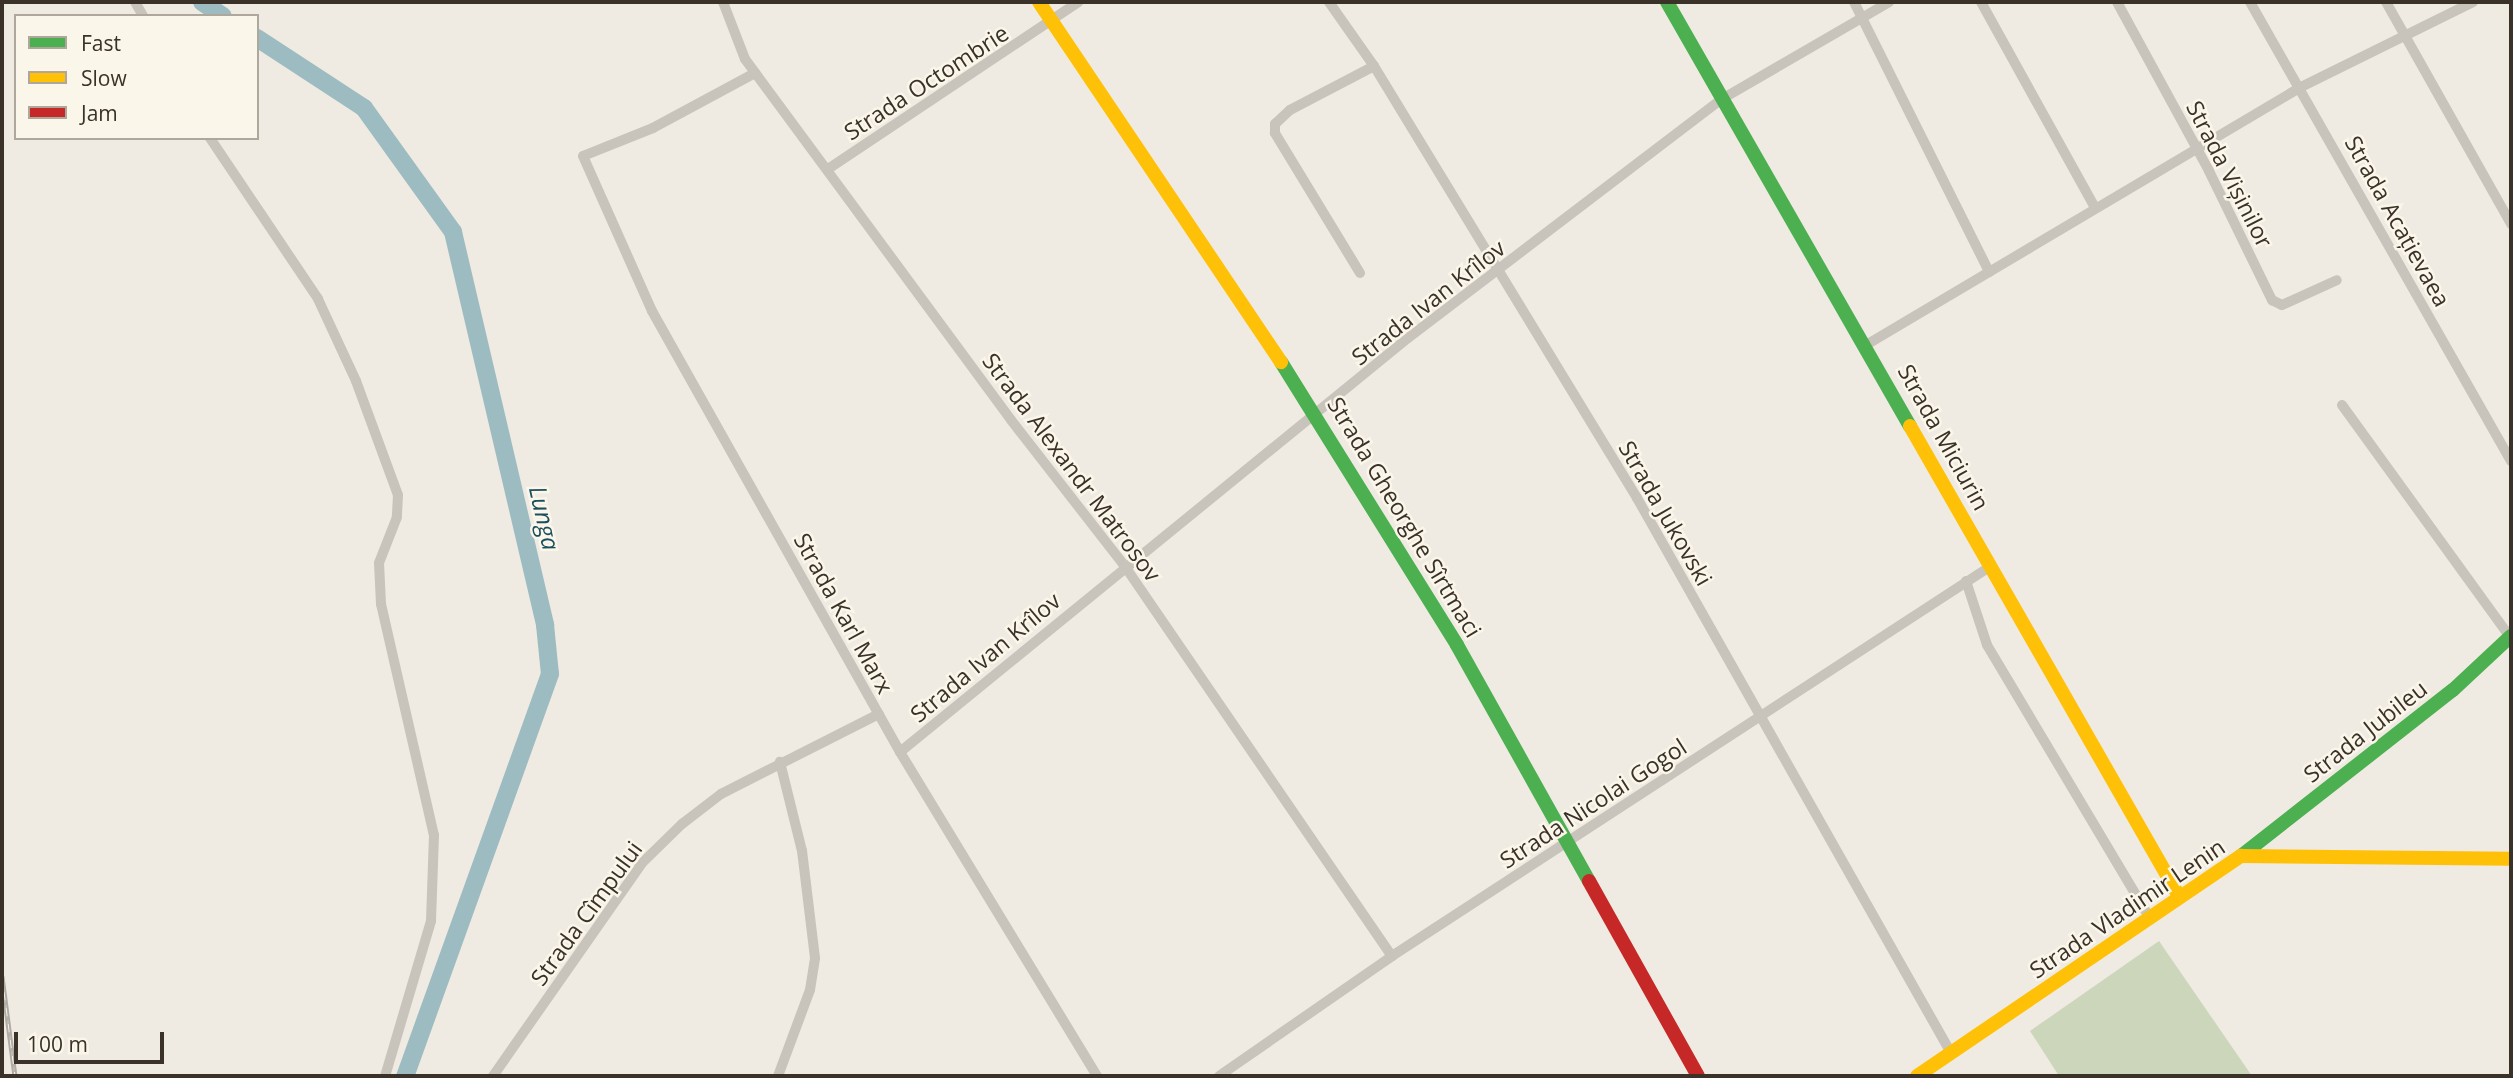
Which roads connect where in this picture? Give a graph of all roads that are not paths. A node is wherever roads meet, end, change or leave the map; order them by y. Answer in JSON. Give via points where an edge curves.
{"nodes":[{"id":1,"x":723,"y":2,"type":"edge"},
{"id":2,"x":1039,"y":2,"type":"edge"},
{"id":3,"x":1078,"y":2,"type":"edge"},
{"id":4,"x":1329,"y":2,"type":"edge"},
{"id":5,"x":1667,"y":2,"type":"edge"},
{"id":6,"x":1854,"y":2,"type":"edge"},
{"id":7,"x":1889,"y":2,"type":"edge"},
{"id":8,"x":1981,"y":2,"type":"edge"},
{"id":9,"x":2117,"y":2,"type":"edge"},
{"id":10,"x":2250,"y":2,"type":"edge"},
{"id":11,"x":2386,"y":2,"type":"edge"},
{"id":12,"x":2473,"y":2,"type":"edge"},
{"id":13,"x":1863,"y":17,"type":"junction"},
{"id":14,"x":1053,"y":21,"type":"junction"},
{"id":15,"x":2406,"y":35,"type":"junction"},
{"id":16,"x":1374,"y":66,"type":"junction"},
{"id":17,"x":755,"y":73,"type":"junction"},
{"id":18,"x":2301,"y":88,"type":"junction"},
{"id":19,"x":1722,"y":99,"type":"junction"},
{"id":20,"x":211,"y":140,"type":"edge"},
{"id":21,"x":2196,"y":148,"type":"junction"},
{"id":22,"x":828,"y":169,"type":"junction"},
{"id":23,"x":2094,"y":205,"type":"junction"},
{"id":24,"x":2511,"y":224,"type":"edge"},
{"id":25,"x":1499,"y":271,"type":"junction"},
{"id":26,"x":1989,"y":272,"type":"junction"},
{"id":27,"x":1360,"y":273,"type":"dead end"},
{"id":28,"x":2337,"y":280,"type":"dead end"},
{"id":29,"x":1866,"y":345,"type":"junction"},
{"id":30,"x":2342,"y":405,"type":"dead end"},
{"id":31,"x":1317,"y":414,"type":"junction"},
{"id":32,"x":2511,"y":461,"type":"edge"},
{"id":33,"x":1124,"y":565,"type":"junction"},
{"id":34,"x":1991,"y":566,"type":"junction"},
{"id":35,"x":1966,"y":582,"type":"junction"},
{"id":36,"x":2510,"y":636,"type":"edge"},
{"id":37,"x":879,"y":714,"type":"junction"},
{"id":38,"x":1759,"y":717,"type":"junction"},
{"id":39,"x":900,"y":752,"type":"junction"},
{"id":40,"x":780,"y":762,"type":"junction"},
{"id":41,"x":1565,"y":845,"type":"junction"},
{"id":42,"x":2241,"y":856,"type":"junction"},
{"id":43,"x":2511,"y":859,"type":"edge"},
{"id":44,"x":2179,"y":896,"type":"junction"},
{"id":45,"x":2150,"y":918,"type":"junction"},
{"id":46,"x":1392,"y":957,"type":"junction"},
{"id":47,"x":1951,"y":1053,"type":"junction"},
{"id":48,"x":384,"y":1076,"type":"edge"},
{"id":49,"x":493,"y":1076,"type":"edge"},
{"id":50,"x":778,"y":1076,"type":"edge"},
{"id":51,"x":1097,"y":1076,"type":"edge"},
{"id":52,"x":1219,"y":1076,"type":"edge"},
{"id":53,"x":1698,"y":1076,"type":"edge"},
{"id":54,"x":1917,"y":1076,"type":"edge"}],
"edges":[{"from":1,"to":17,"type":"street","name":"Strada Alexandr Matrosov","via":[[734,38]]},
{"from":2,"to":14,"type":"main road","name":"Strada Gheorghe Sîrtmaci"},
{"from":3,"to":14,"type":"street","name":"Strada Octombrie"},
{"from":4,"to":16,"type":"street","name":"Strada Jukovski"},
{"from":5,"to":19,"type":"main road","name":"Strada Miciurin"},
{"from":6,"to":13,"type":"street"},
{"from":7,"to":13,"type":"street","name":"Strada Ivan Krîlov"},
{"from":8,"to":23,"type":"street"},
{"from":9,"to":21,"type":"street","name":"Strada Vișinilor"},
{"from":10,"to":18,"type":"street","name":"Strada Acațievaea"},
{"from":11,"to":15,"type":"street"},
{"from":12,"to":15,"type":"street"},
{"from":13,"to":19,"type":"street","name":"Strada Ivan Krîlov"},
{"from":13,"to":26,"type":"street"},
{"from":14,"to":22,"type":"street","name":"Strada Octombrie"},
{"from":14,"to":31,"type":"main road","name":"Strada Gheorghe Sîrtmaci"},
{"from":15,"to":18,"type":"street"},
{"from":15,"to":24,"type":"street"},
{"from":16,"to":25,"type":"street","name":"Strada Jukovski"},
{"from":16,"to":27,"type":"street","via":[[1290,110],[1275,124],[1275,133]]},
{"from":17,"to":22,"type":"street","name":"Strada Alexandr Matrosov"},
{"from":17,"to":37,"type":"street","name":"Strada Karl Marx","via":[[653,128],[583,156],[652,311]]},
{"from":18,"to":21,"type":"street"},
{"from":18,"to":32,"type":"street","name":"Strada Acațievaea"},
{"from":19,"to":25,"type":"street","name":"Strada Ivan Krîlov"},
{"from":19,"to":29,"type":"main road","name":"Strada Miciurin"},
{"from":20,"to":48,"type":"street","via":[[318,299],[356,381],[398,495],[397,517],[379,563],[381,604],[434,835],[431,921]]},
{"from":21,"to":23,"type":"street"},
{"from":21,"to":28,"type":"street","name":"Strada Vișinilor","via":[[2277,305]]},
{"from":22,"to":33,"type":"street","name":"Strada Alexandr Matrosov","via":[[1011,420]]},
{"from":23,"to":26,"type":"street"},
{"from":25,"to":31,"type":"street","name":"Strada Ivan Krîlov"},
{"from":25,"to":38,"type":"street","name":"Strada Jukovski","via":[[1637,498]]},
{"from":26,"to":29,"type":"street"},
{"from":29,"to":34,"type":"main road","name":"Strada Miciurin"},
{"from":30,"to":36,"type":"street"},
{"from":31,"to":33,"type":"street","name":"Strada Ivan Krîlov"},
{"from":31,"to":41,"type":"main road","name":"Strada Gheorghe Sîrtmaci","via":[[1457,645]]},
{"from":33,"to":39,"type":"street","name":"Strada Ivan Krîlov"},
{"from":33,"to":46,"type":"street","name":"Strada Alexandr Matrosov"},
{"from":34,"to":35,"type":"street","name":"Strada Nicolai Gogol"},
{"from":34,"to":44,"type":"main road","name":"Strada Miciurin"},
{"from":35,"to":38,"type":"street","name":"Strada Nicolai Gogol"},
{"from":35,"to":45,"type":"street","via":[[1987,645]]},
{"from":36,"to":42,"type":"main road","name":"Strada Jubileu","via":[[2453,690]]},
{"from":37,"to":39,"type":"street","name":"Strada Karl Marx"},
{"from":37,"to":40,"type":"street","name":"Strada Cîmpului"},
{"from":38,"to":41,"type":"street","name":"Strada Nicolai Gogol"},
{"from":38,"to":47,"type":"street","name":"Strada Jukovski"},
{"from":39,"to":51,"type":"street","name":"Strada Karl Marx"},
{"from":40,"to":49,"type":"street","name":"Strada Cîmpului","via":[[721,794],[643,862]]},
{"from":40,"to":50,"type":"street","via":[[802,851],[815,958],[810,990]]},
{"from":41,"to":46,"type":"street","name":"Strada Nicolai Gogol"},
{"from":41,"to":53,"type":"main road","name":"Strada Gheorghe Sîrtmaci"},
{"from":42,"to":43,"type":"main road","name":"Strada Vladimir Lenin"},
{"from":42,"to":44,"type":"main road","name":"Strada Vladimir Lenin"},
{"from":44,"to":45,"type":"main road","name":"Strada Vladimir Lenin"},
{"from":45,"to":47,"type":"main road","name":"Strada Vladimir Lenin"},
{"from":46,"to":52,"type":"street","name":"Strada Nicolai Gogol"},
{"from":47,"to":54,"type":"main road","name":"Strada Vladimir Lenin"}]}
